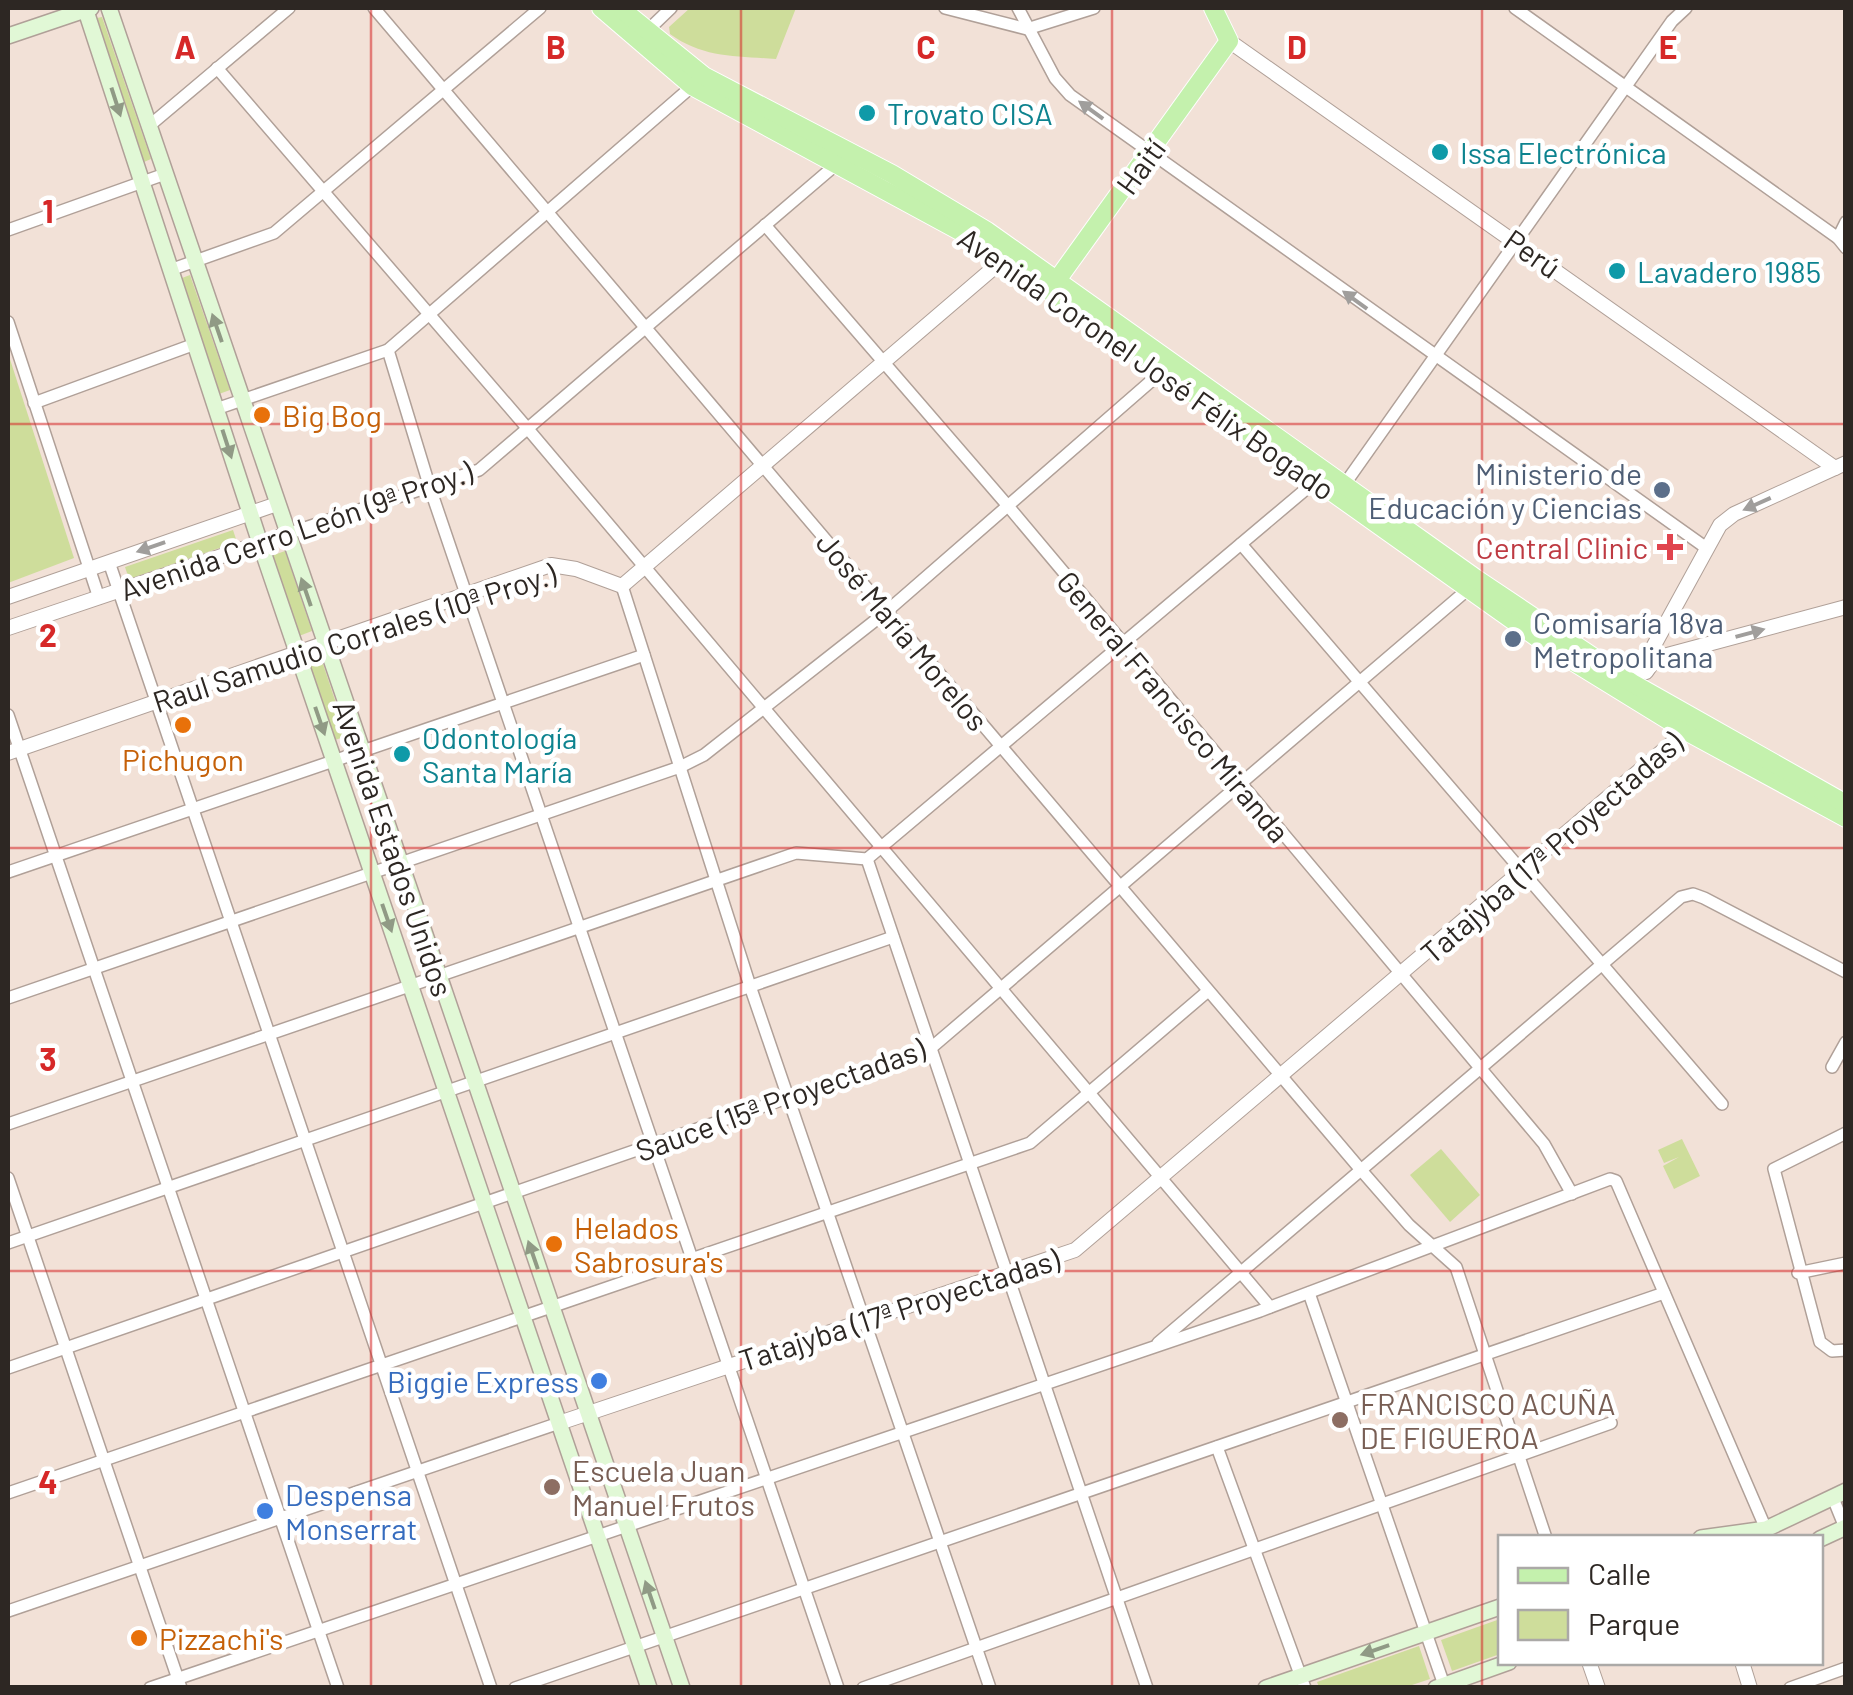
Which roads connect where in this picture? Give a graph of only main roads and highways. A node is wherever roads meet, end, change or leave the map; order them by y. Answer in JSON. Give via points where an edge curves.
{"nodes":[{"id":1,"x":87,"y":8,"type":"edge"},
{"id":2,"x":109,"y":8,"type":"edge"},
{"id":3,"x":601,"y":8,"type":"edge"},
{"id":4,"x":620,"y":8,"type":"edge"},
{"id":5,"x":1213,"y":8,"type":"edge"},
{"id":6,"x":64,"y":12,"type":"edge"},
{"id":7,"x":8,"y":36,"type":"edge"},
{"id":8,"x":641,"y":37,"type":"junction"},
{"id":9,"x":698,"y":81,"type":"junction"},
{"id":10,"x":1054,"y":284,"type":"junction"},
{"id":11,"x":1692,"y":727,"type":"junction"},
{"id":12,"x":1846,"y":804,"type":"edge"},
{"id":13,"x":1846,"y":818,"type":"edge"},
{"id":14,"x":1839,"y":1494,"type":"edge"},
{"id":15,"x":1721,"y":1535,"type":"edge"},
{"id":16,"x":1498,"y":1607,"type":"edge"},
{"id":17,"x":1500,"y":1665,"type":"edge"},
{"id":18,"x":1303,"y":1682,"type":"edge"},
{"id":19,"x":1440,"y":1686,"type":"edge"},
{"id":20,"x":649,"y":1688,"type":"edge"},
{"id":21,"x":682,"y":1688,"type":"edge"},
{"id":22,"x":1266,"y":1688,"type":"edge"}],
"edges":[{"from":1,"to":6,"type":"main road"},
{"from":1,"to":20,"type":"main road","name":"Avenida Estados Unidos","one_way":true,"via":[[260,544]]},
{"from":21,"to":2,"type":"main road","name":"Avenida Estados Unidos","one_way":true},
{"from":3,"to":8,"type":"main road","name":"Avenida Coronel José Félix Bogado"},
{"from":4,"to":8,"type":"main road","name":"Avenida Coronel José Félix Bogado"},
{"from":5,"to":10,"type":"main road","name":"Haití","via":[[1228,41]]},
{"from":6,"to":7,"type":"main road"},
{"from":8,"to":9,"type":"main road","name":"Avenida Coronel José Félix Bogado"},
{"from":9,"to":10,"type":"main road","name":"Avenida Coronel José Félix Bogado"},
{"from":9,"to":10,"type":"main road","name":"Avenida Coronel José Félix Bogado","via":[[905,182]]},
{"from":10,"to":11,"type":"main road","name":"Avenida Coronel José Félix Bogado","via":[[1472,585]]},
{"from":11,"to":12,"type":"main road","name":"Avenida Coronel José Félix Bogado"},
{"from":11,"to":13,"type":"main road","name":"Avenida Coronel José Félix Bogado"},
{"from":14,"to":15,"type":"main road","via":[[1766,1528]]},
{"from":16,"to":18,"type":"main road","one_way":true},
{"from":17,"to":19,"type":"main road"},
{"from":18,"to":22,"type":"main road"}]}
